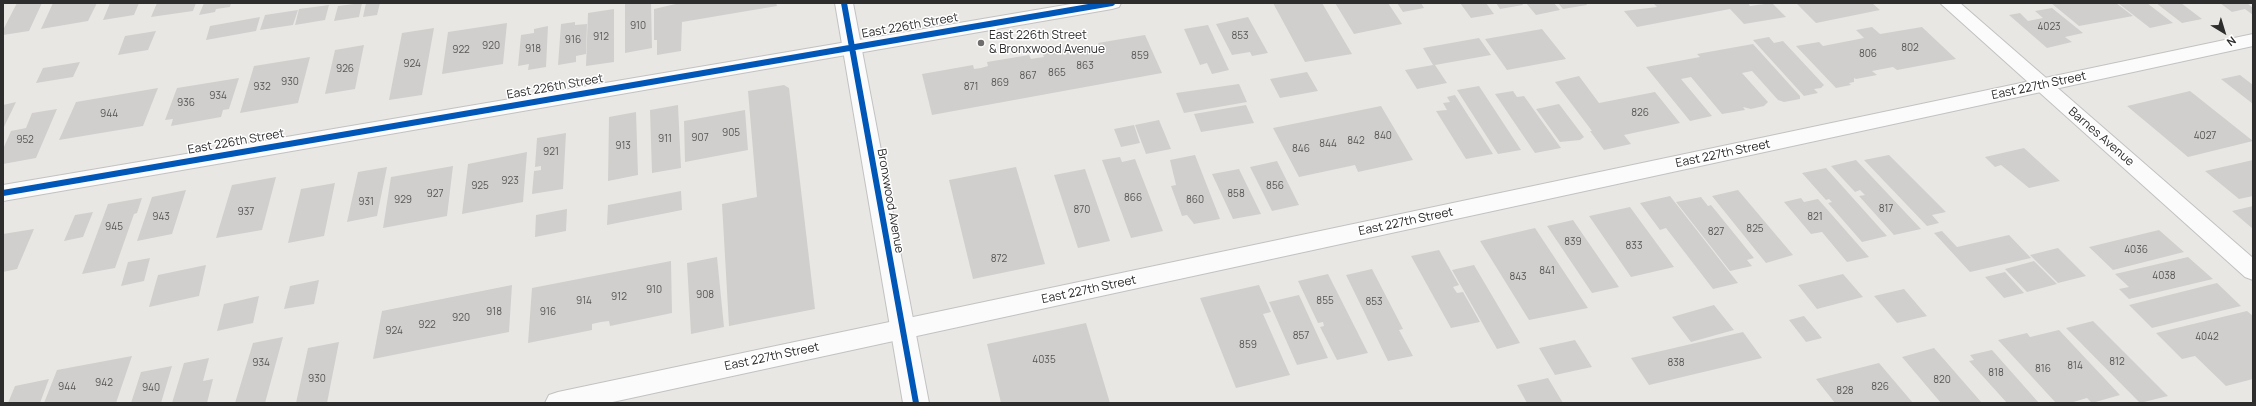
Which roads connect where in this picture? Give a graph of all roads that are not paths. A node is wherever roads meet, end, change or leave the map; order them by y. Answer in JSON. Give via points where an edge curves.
{"nodes":[{"id":1,"x":844,"y":3,"type":"edge"},
{"id":2,"x":1112,"y":3,"type":"edge"},
{"id":3,"x":1948,"y":3,"type":"edge"},
{"id":4,"x":2253,"y":40,"type":"edge"},
{"id":5,"x":851,"y":48,"type":"junction"},
{"id":6,"x":2043,"y":86,"type":"junction"},
{"id":7,"x":3,"y":193,"type":"edge"},
{"id":8,"x":2253,"y":271,"type":"edge"},
{"id":9,"x":901,"y":330,"type":"junction"},
{"id":10,"x":558,"y":403,"type":"edge"},
{"id":11,"x":916,"y":403,"type":"edge"}],
"edges":[{"from":1,"to":5,"type":"street","name":"Bronxwood Avenue"},
{"from":2,"to":5,"type":"street","name":"East 226th Street"},
{"from":3,"to":6,"type":"street","name":"Barnes Avenue"},
{"from":4,"to":6,"type":"street","name":"East 227th Street"},
{"from":5,"to":7,"type":"street","name":"East 226th Street"},
{"from":5,"to":9,"type":"street","name":"Bronxwood Avenue"},
{"from":6,"to":8,"type":"street","name":"Barnes Avenue"},
{"from":6,"to":9,"type":"street","name":"East 227th Street"},
{"from":9,"to":10,"type":"street","name":"East 227th Street"},
{"from":9,"to":11,"type":"street","name":"Bronxwood Avenue"}]}
